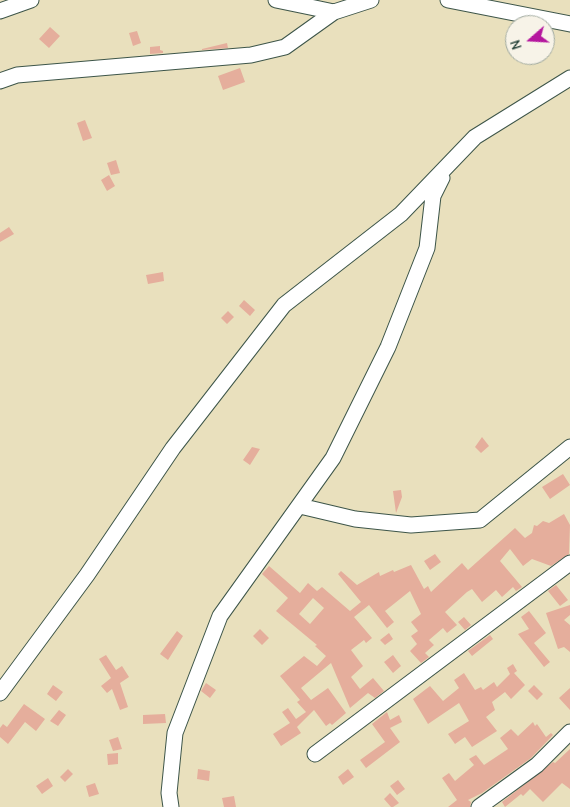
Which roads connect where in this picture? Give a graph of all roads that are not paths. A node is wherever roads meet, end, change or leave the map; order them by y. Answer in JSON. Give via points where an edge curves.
{"nodes":[{"id":1,"x":31,"y":0,"type":"edge"},
{"id":2,"x":276,"y":0,"type":"edge"},
{"id":3,"x":370,"y":0,"type":"edge"},
{"id":4,"x":448,"y":0,"type":"edge"},
{"id":5,"x":0,"y":11,"type":"edge"},
{"id":6,"x":334,"y":12,"type":"junction"},
{"id":7,"x":570,"y":24,"type":"edge"},
{"id":8,"x":570,"y":78,"type":"edge"},
{"id":9,"x":0,"y":81,"type":"edge"},
{"id":10,"x":448,"y":165,"type":"junction"},
{"id":11,"x":570,"y":447,"type":"edge"},
{"id":12,"x":300,"y":506,"type":"junction"},
{"id":13,"x":570,"y":564,"type":"edge"},
{"id":14,"x":0,"y":693,"type":"edge"},
{"id":15,"x":570,"y":732,"type":"edge"},
{"id":16,"x":315,"y":754,"type":"dead end"},
{"id":17,"x":171,"y":807,"type":"edge"},
{"id":18,"x":479,"y":807,"type":"edge"}],
"edges":[{"from":1,"to":5,"type":"street"},
{"from":2,"to":6,"type":"street"},
{"from":3,"to":6,"type":"street"},
{"from":4,"to":7,"type":"street"},
{"from":6,"to":9,"type":"street","via":[[285,47],[251,55],[17,75]]},
{"from":8,"to":10,"type":"street","via":[[475,137]]},
{"from":10,"to":12,"type":"street","via":[[433,196],[427,248],[388,347],[334,458]]},
{"from":10,"to":14,"type":"street","via":[[401,214],[284,305],[173,448],[87,575]]},
{"from":11,"to":12,"type":"street","via":[[480,520],[411,525],[355,519]]},
{"from":12,"to":17,"type":"street","via":[[220,616],[175,733],[169,793]]},
{"from":13,"to":16,"type":"street"},
{"from":15,"to":18,"type":"street","via":[[537,765]]}]}
